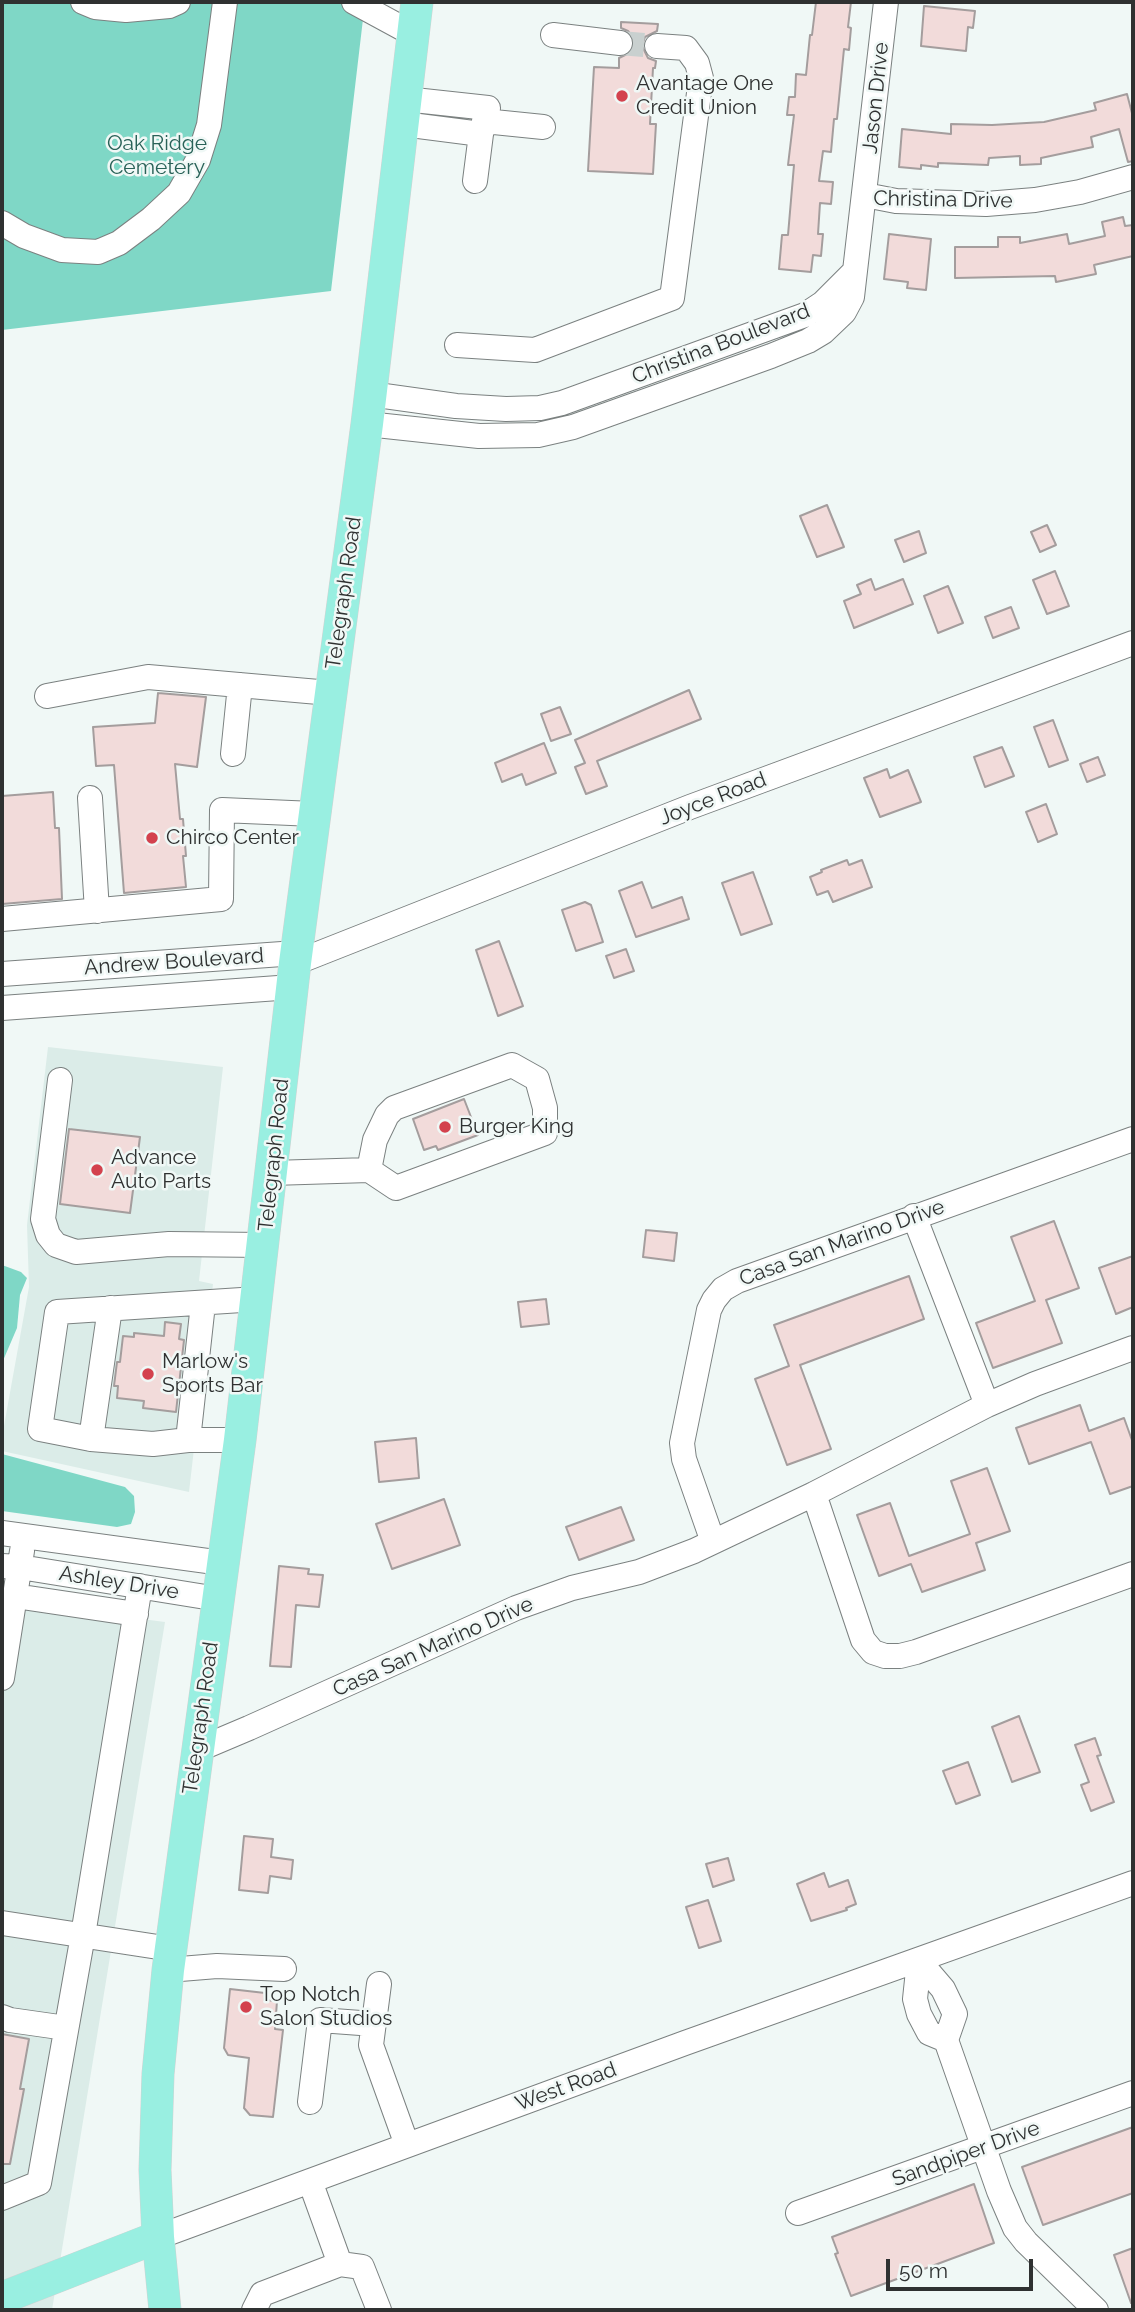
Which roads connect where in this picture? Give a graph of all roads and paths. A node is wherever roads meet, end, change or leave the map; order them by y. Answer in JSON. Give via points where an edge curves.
{"nodes":[{"id":1,"x":83,"y":2,"type":"edge"},
{"id":2,"x":178,"y":2,"type":"edge"},
{"id":3,"x":225,"y":2,"type":"edge"},
{"id":4,"x":354,"y":2,"type":"edge"},
{"id":5,"x":417,"y":2,"type":"edge"},
{"id":6,"x":887,"y":2,"type":"edge"},
{"id":7,"x":413,"y":34,"type":"junction"},
{"id":8,"x":553,"y":35,"type":"dead end"},
{"id":9,"x":620,"y":43,"type":"tunnel mouth"},
{"id":10,"x":657,"y":46,"type":"tunnel mouth"},
{"id":11,"x":404,"y":111,"type":"junction"},
{"id":12,"x":484,"y":121,"type":"junction"},
{"id":13,"x":543,"y":127,"type":"dead end"},
{"id":14,"x":1133,"y":177,"type":"edge"},
{"id":15,"x":475,"y":181,"type":"dead end"},
{"id":16,"x":865,"y":195,"type":"junction"},
{"id":17,"x":2,"y":223,"type":"edge"},
{"id":18,"x":855,"y":271,"type":"joint"},
{"id":19,"x":457,"y":345,"type":"dead end"},
{"id":20,"x":703,"y":366,"type":"junction"},
{"id":21,"x":368,"y":409,"type":"junction"},
{"id":22,"x":506,"y":409,"type":"junction"},
{"id":23,"x":507,"y":437,"type":"junction"},
{"id":24,"x":1133,"y":643,"type":"edge"},
{"id":25,"x":240,"y":685,"type":"junction"},
{"id":26,"x":330,"y":693,"type":"junction"},
{"id":27,"x":47,"y":696,"type":"dead end"},
{"id":28,"x":233,"y":754,"type":"dead end"},
{"id":29,"x":90,"y":798,"type":"dead end"},
{"id":30,"x":314,"y":814,"type":"junction"},
{"id":31,"x":97,"y":911,"type":"junction"},
{"id":32,"x":2,"y":919,"type":"edge"},
{"id":33,"x":294,"y":968,"type":"junction"},
{"id":34,"x":52,"y":971,"type":"junction"},
{"id":35,"x":2,"y":974,"type":"edge"},
{"id":36,"x":53,"y":1004,"type":"junction"},
{"id":37,"x":2,"y":1008,"type":"edge"},
{"id":38,"x":60,"y":1080,"type":"dead end"},
{"id":39,"x":1133,"y":1139,"type":"edge"},
{"id":40,"x":369,"y":1170,"type":"junction"},
{"id":41,"x":272,"y":1174,"type":"junction"},
{"id":42,"x":914,"y":1216,"type":"junction"},
{"id":43,"x":264,"y":1245,"type":"junction"},
{"id":44,"x":257,"y":1299,"type":"junction"},
{"id":45,"x":203,"y":1304,"type":"junction"},
{"id":46,"x":110,"y":1308,"type":"junction"},
{"id":47,"x":1133,"y":1348,"type":"edge"},
{"id":48,"x":987,"y":1405,"type":"junction"},
{"id":49,"x":91,"y":1439,"type":"junction"},
{"id":50,"x":188,"y":1440,"type":"junction"},
{"id":51,"x":240,"y":1440,"type":"junction"},
{"id":52,"x":814,"y":1494,"type":"junction"},
{"id":53,"x":13,"y":1535,"type":"edge"},
{"id":54,"x":713,"y":1542,"type":"junction"},
{"id":55,"x":222,"y":1563,"type":"junction"},
{"id":56,"x":11,"y":1566,"type":"edge"},
{"id":57,"x":1133,"y":1574,"type":"edge"},
{"id":58,"x":140,"y":1586,"type":"junction"},
{"id":59,"x":15,"y":1595,"type":"junction"},
{"id":60,"x":218,"y":1599,"type":"junction"},
{"id":61,"x":136,"y":1614,"type":"junction"},
{"id":62,"x":2,"y":1678,"type":"edge"},
{"id":63,"x":197,"y":1750,"type":"junction"},
{"id":64,"x":1133,"y":1883,"type":"edge"},
{"id":65,"x":2,"y":1923,"type":"edge"},
{"id":66,"x":83,"y":1936,"type":"junction"},
{"id":67,"x":169,"y":1959,"type":"junction"},
{"id":68,"x":919,"y":1961,"type":"junction"},
{"id":69,"x":284,"y":1969,"type":"dead end"},
{"id":70,"x":379,"y":1984,"type":"dead end"},
{"id":71,"x":2,"y":2017,"type":"edge"},
{"id":72,"x":374,"y":2024,"type":"junction"},
{"id":73,"x":66,"y":2028,"type":"junction"},
{"id":74,"x":946,"y":2040,"type":"junction"},
{"id":75,"x":1133,"y":2093,"type":"edge"},
{"id":76,"x":310,"y":2102,"type":"dead end"},
{"id":77,"x":407,"y":2145,"type":"junction"},
{"id":78,"x":984,"y":2148,"type":"junction"},
{"id":79,"x":310,"y":2181,"type":"junction"},
{"id":80,"x":2,"y":2198,"type":"edge"},
{"id":81,"x":798,"y":2213,"type":"dead end"},
{"id":82,"x":158,"y":2237,"type":"junction"},
{"id":83,"x":340,"y":2264,"type":"junction"},
{"id":84,"x":2,"y":2298,"type":"edge"},
{"id":85,"x":165,"y":2310,"type":"edge"},
{"id":86,"x":254,"y":2310,"type":"edge"},
{"id":87,"x":379,"y":2310,"type":"edge"},
{"id":88,"x":1096,"y":2310,"type":"edge"}],
"edges":[{"from":1,"to":2,"type":"street","via":[[95,8],[126,10]]},
{"from":3,"to":17,"type":"street","via":[[209,125],[198,160],[179,192],[119,243],[98,252],[62,250]]},
{"from":4,"to":7,"type":"street"},
{"from":5,"to":7,"type":"main road","name":"Telegraph Road"},
{"from":6,"to":16,"type":"street","name":"Jason Drive"},
{"from":7,"to":11,"type":"main road","name":"Telegraph Road"},
{"from":8,"to":9,"type":"street"},
{"from":10,"to":19,"type":"street","via":[[686,48],[701,78],[672,299],[536,350]]},
{"from":11,"to":12,"type":"street"},
{"from":11,"to":21,"type":"main road","name":"Telegraph Road"},
{"from":12,"to":13,"type":"street"},
{"from":12,"to":15,"type":"street"},
{"from":14,"to":16,"type":"street","name":"Christina Drive","via":[[1080,192],[986,204],[896,201]]},
{"from":16,"to":18,"type":"street","name":"Christina Drive"},
{"from":18,"to":20,"type":"street","name":"Christina Boulevard","via":[[805,315]]},
{"from":20,"to":22,"type":"street","name":"Christina Boulevard","via":[[540,408]]},
{"from":20,"to":23,"type":"street","name":"Christina Boulevard","via":[[573,427]]},
{"from":21,"to":22,"type":"street","name":"Christina Boulevard"},
{"from":21,"to":23,"type":"street","name":"Christina Boulevard"},
{"from":21,"to":26,"type":"main road","name":"Telegraph Road"},
{"from":22,"to":23,"type":"street"},
{"from":24,"to":33,"type":"street","name":"Joyce Road","via":[[690,807]]},
{"from":25,"to":26,"type":"street"},
{"from":25,"to":27,"type":"street","via":[[148,677]]},
{"from":25,"to":28,"type":"street"},
{"from":26,"to":30,"type":"main road","name":"Telegraph Road"},
{"from":29,"to":31,"type":"street"},
{"from":30,"to":31,"type":"street","via":[[222,810],[221,899]]},
{"from":30,"to":33,"type":"main road","name":"Telegraph Road"},
{"from":31,"to":32,"type":"street"},
{"from":33,"to":34,"type":"street","name":"Andrew Boulevard"},
{"from":33,"to":36,"type":"street","name":"Andrew Boulevard"},
{"from":33,"to":41,"type":"main road","name":"Telegraph Road"},
{"from":34,"to":35,"type":"street","name":"Andrew Boulevard"},
{"from":34,"to":36,"type":"street"},
{"from":36,"to":37,"type":"street","name":"Andrew Boulevard"},
{"from":38,"to":43,"type":"street","via":[[43,1219],[56,1245],[76,1252],[169,1244]]},
{"from":39,"to":42,"type":"street","name":"Casa San Marino Drive"},
{"from":40,"to":40,"type":"street","via":[[396,1188],[545,1133],[545,1108],[537,1079],[512,1065],[394,1108],[375,1140]]},
{"from":40,"to":41,"type":"street"},
{"from":41,"to":43,"type":"main road","name":"Telegraph Road"},
{"from":42,"to":48,"type":"street"},
{"from":42,"to":54,"type":"street","name":"Casa San Marino Drive","via":[[737,1281],[714,1300],[682,1443]]},
{"from":43,"to":44,"type":"main road","name":"Telegraph Road"},
{"from":44,"to":45,"type":"street"},
{"from":44,"to":51,"type":"main road","name":"Telegraph Road"},
{"from":45,"to":46,"type":"street"},
{"from":45,"to":50,"type":"street"},
{"from":46,"to":49,"type":"street"},
{"from":46,"to":49,"type":"street","via":[[57,1312],[40,1429]]},
{"from":47,"to":48,"type":"street","name":"Casa San Marino Drive"},
{"from":48,"to":52,"type":"street","name":"Casa San Marino Drive"},
{"from":49,"to":50,"type":"street","via":[[153,1444]]},
{"from":50,"to":51,"type":"street"},
{"from":51,"to":55,"type":"main road","name":"Telegraph Road"},
{"from":52,"to":54,"type":"street","name":"Casa San Marino Drive"},
{"from":52,"to":57,"type":"street","via":[[863,1640],[873,1652],[885,1656],[916,1652]]},
{"from":53,"to":55,"type":"street","name":"Ashley Drive"},
{"from":53,"to":56,"type":"street","name":"Ashley Drive"},
{"from":54,"to":63,"type":"street","name":"Casa San Marino Drive","via":[[639,1572],[516,1608]]},
{"from":55,"to":60,"type":"main road","name":"Telegraph Road"},
{"from":56,"to":58,"type":"street","name":"Ashley Drive"},
{"from":56,"to":59,"type":"street"},
{"from":58,"to":60,"type":"street","name":"Ashley Drive"},
{"from":58,"to":61,"type":"street"},
{"from":59,"to":61,"type":"street"},
{"from":59,"to":62,"type":"street"},
{"from":60,"to":63,"type":"main road","name":"Telegraph Road"},
{"from":61,"to":66,"type":"street"},
{"from":63,"to":67,"type":"main road","name":"Telegraph Road"},
{"from":64,"to":68,"type":"street","name":"West Road"},
{"from":65,"to":66,"type":"street"},
{"from":66,"to":67,"type":"street"},
{"from":66,"to":73,"type":"street"},
{"from":67,"to":69,"type":"street"},
{"from":67,"to":82,"type":"main road","name":"Telegraph Road","via":[[156,2120]]},
{"from":68,"to":74,"type":"street","via":[[943,1989],[955,2014]]},
{"from":68,"to":74,"type":"street","via":[[915,1998],[919,2014],[929,2033]]},
{"from":68,"to":77,"type":"street","name":"West Road"},
{"from":70,"to":72,"type":"street"},
{"from":71,"to":73,"type":"street"},
{"from":72,"to":76,"type":"street","via":[[320,2020]]},
{"from":72,"to":77,"type":"street","via":[[371,2045]]},
{"from":73,"to":80,"type":"street","via":[[39,2183]]},
{"from":74,"to":78,"type":"street"},
{"from":75,"to":78,"type":"street","name":"Sandpiper Drive"},
{"from":77,"to":79,"type":"street","name":"West Road"},
{"from":78,"to":81,"type":"street","name":"Sandpiper Drive"},
{"from":78,"to":88,"type":"street","via":[[1015,2228]]},
{"from":79,"to":82,"type":"street","name":"West Road"},
{"from":79,"to":83,"type":"street"},
{"from":82,"to":84,"type":"main road","name":"West Road"},
{"from":82,"to":85,"type":"main road","name":"Telegraph Road"},
{"from":83,"to":86,"type":"street","via":[[262,2294]]},
{"from":83,"to":87,"type":"street","via":[[362,2267]]}]}
